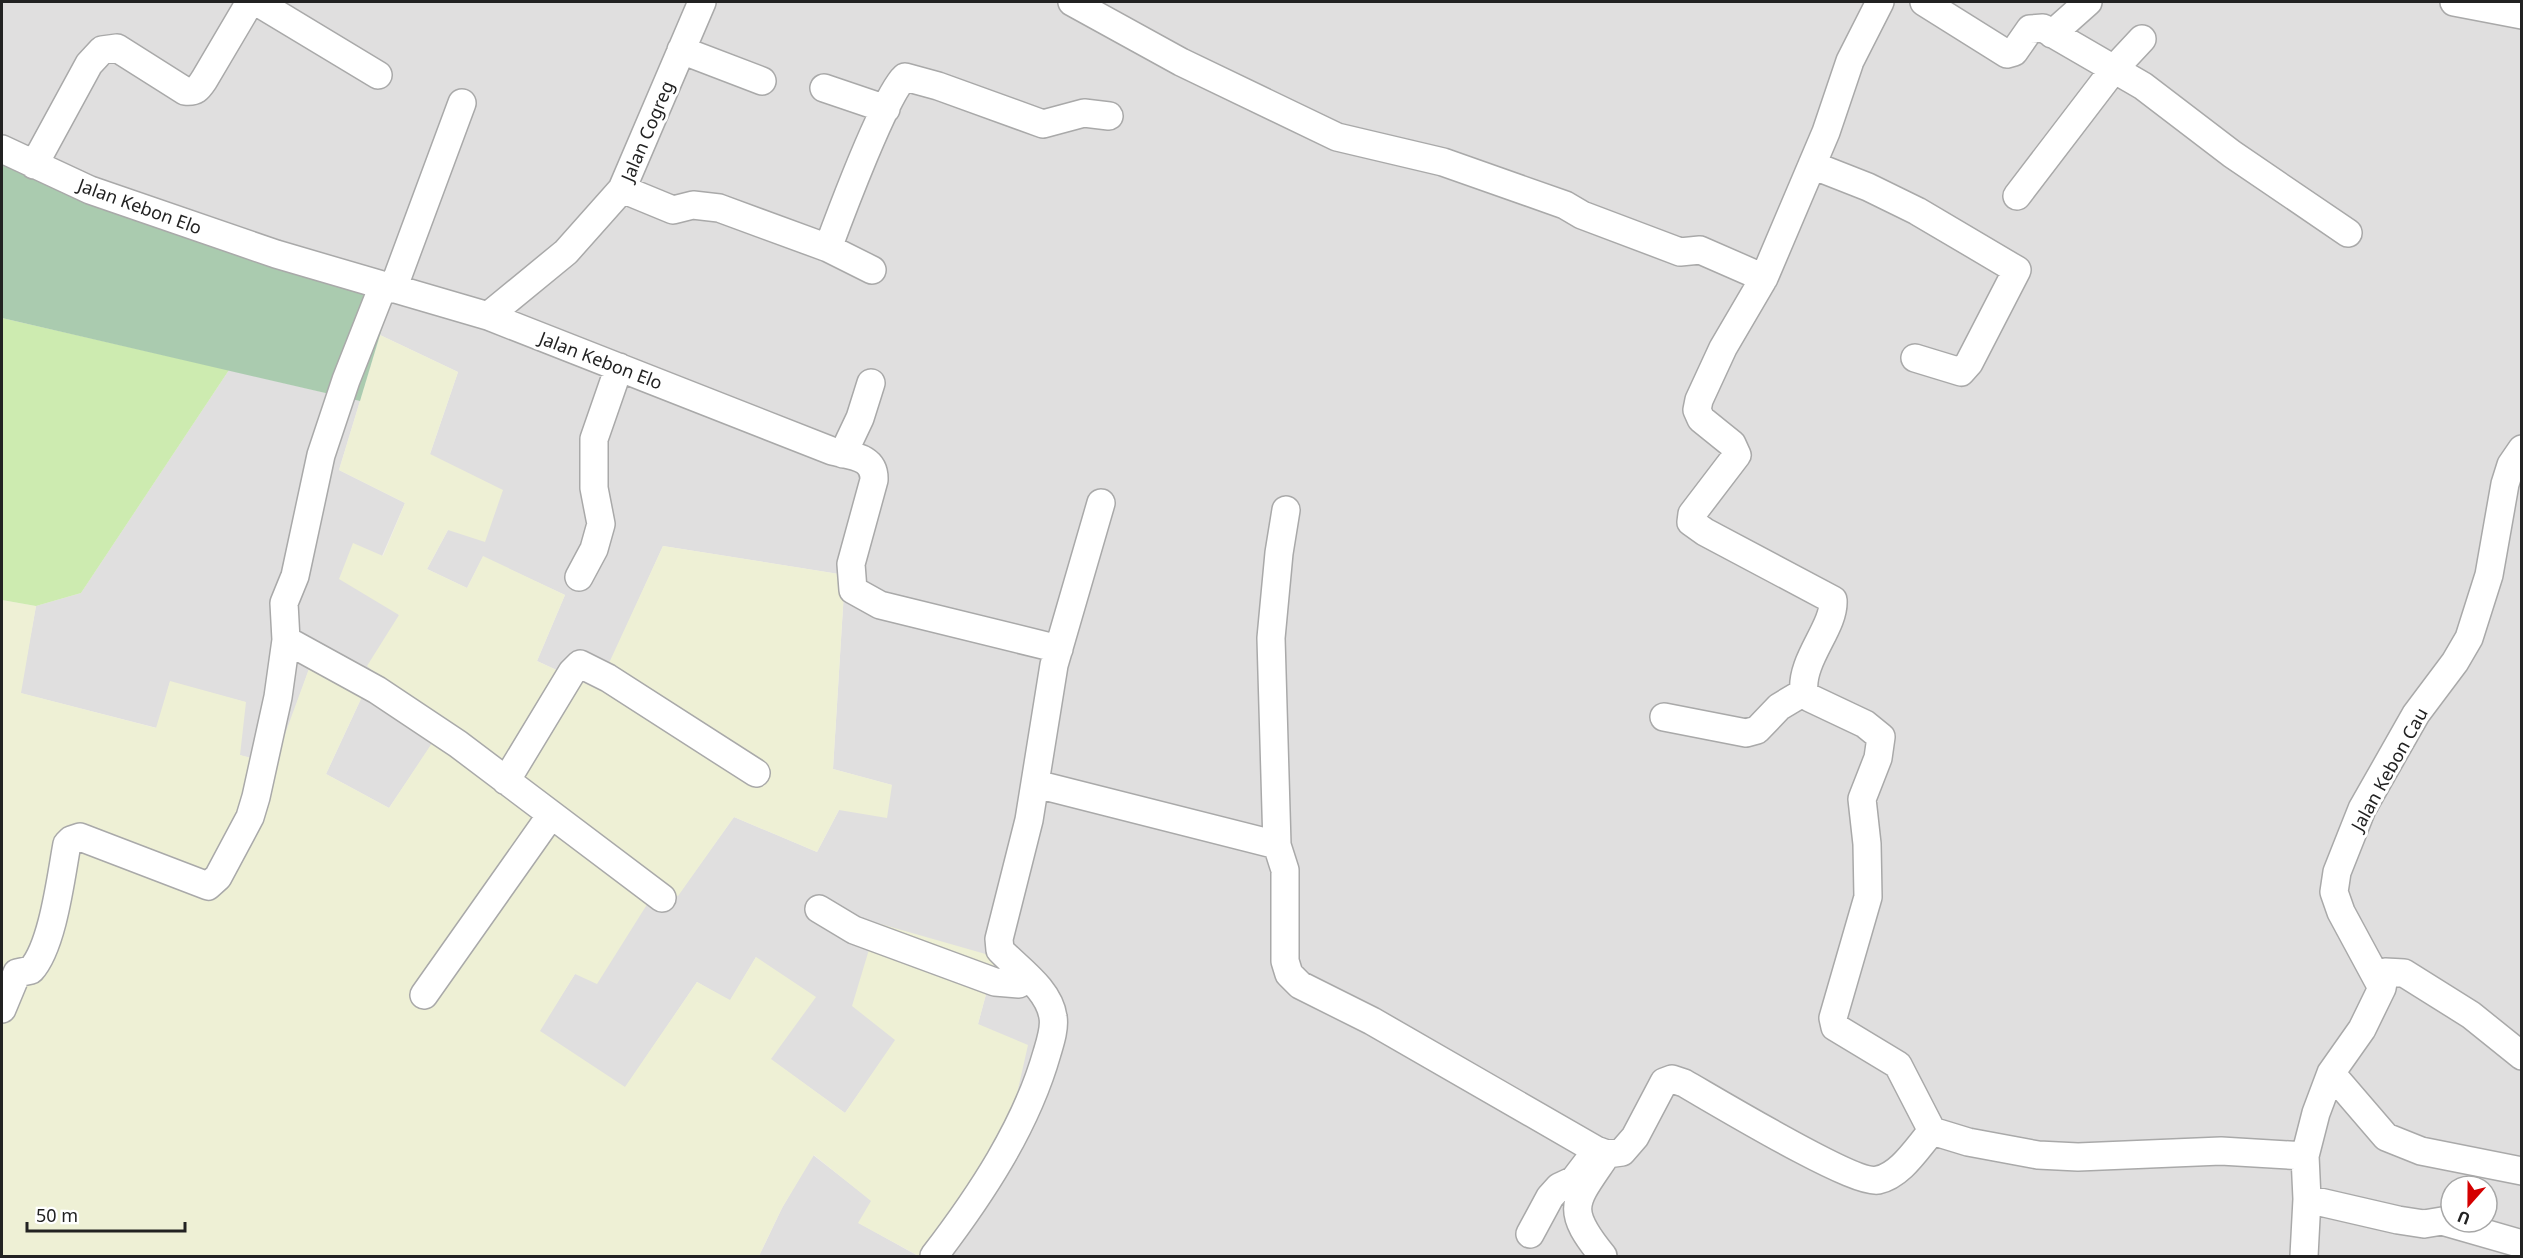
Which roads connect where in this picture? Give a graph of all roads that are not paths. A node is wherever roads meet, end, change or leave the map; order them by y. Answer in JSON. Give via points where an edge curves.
{"nodes":[{"id":1,"x":250,"y":2,"type":"edge"},
{"id":2,"x":257,"y":2,"type":"edge"},
{"id":3,"x":702,"y":2,"type":"edge"},
{"id":4,"x":1072,"y":2,"type":"edge"},
{"id":5,"x":1880,"y":2,"type":"edge"},
{"id":6,"x":1924,"y":2,"type":"edge"},
{"id":7,"x":2088,"y":2,"type":"edge"},
{"id":8,"x":2454,"y":2,"type":"edge"},
{"id":9,"x":2522,"y":15,"type":"edge"},
{"id":10,"x":2052,"y":34,"type":"junction"},
{"id":11,"x":2142,"y":39,"type":"dead end"},
{"id":12,"x":681,"y":50,"type":"junction"},
{"id":13,"x":2114,"y":69,"type":"junction"},
{"id":14,"x":378,"y":75,"type":"dead end"},
{"id":15,"x":762,"y":81,"type":"dead end"},
{"id":16,"x":824,"y":88,"type":"dead end"},
{"id":17,"x":462,"y":103,"type":"dead end"},
{"id":18,"x":886,"y":109,"type":"junction"},
{"id":19,"x":1109,"y":116,"type":"dead end"},
{"id":20,"x":2,"y":149,"type":"edge"},
{"id":21,"x":34,"y":165,"type":"junction"},
{"id":22,"x":1812,"y":165,"type":"junction"},
{"id":23,"x":622,"y":189,"type":"junction"},
{"id":24,"x":2017,"y":196,"type":"dead end"},
{"id":25,"x":2348,"y":233,"type":"dead end"},
{"id":26,"x":828,"y":248,"type":"junction"},
{"id":27,"x":872,"y":270,"type":"dead end"},
{"id":28,"x":1764,"y":278,"type":"junction"},
{"id":29,"x":388,"y":287,"type":"junction"},
{"id":30,"x":488,"y":316,"type":"junction"},
{"id":31,"x":1915,"y":358,"type":"dead end"},
{"id":32,"x":619,"y":367,"type":"junction"},
{"id":33,"x":871,"y":383,"type":"dead end"},
{"id":34,"x":2522,"y":449,"type":"edge"},
{"id":35,"x":843,"y":454,"type":"junction"},
{"id":36,"x":1101,"y":503,"type":"dead end"},
{"id":37,"x":1286,"y":510,"type":"dead end"},
{"id":38,"x":579,"y":576,"type":"dead end"},
{"id":39,"x":286,"y":640,"type":"junction"},
{"id":40,"x":1059,"y":649,"type":"junction"},
{"id":41,"x":1804,"y":692,"type":"junction"},
{"id":42,"x":1664,"y":717,"type":"dead end"},
{"id":43,"x":756,"y":773,"type":"dead end"},
{"id":44,"x":506,"y":781,"type":"junction"},
{"id":45,"x":1036,"y":784,"type":"junction"},
{"id":46,"x":551,"y":815,"type":"junction"},
{"id":47,"x":1277,"y":845,"type":"junction"},
{"id":48,"x":662,"y":898,"type":"dead end"},
{"id":49,"x":819,"y":909,"type":"dead end"},
{"id":50,"x":1029,"y":978,"type":"junction"},
{"id":51,"x":2382,"y":988,"type":"junction"},
{"id":52,"x":424,"y":995,"type":"dead end"},
{"id":53,"x":2,"y":1009,"type":"edge"},
{"id":54,"x":2522,"y":1056,"type":"edge"},
{"id":55,"x":2331,"y":1073,"type":"junction"},
{"id":56,"x":1932,"y":1131,"type":"junction"},
{"id":57,"x":1601,"y":1152,"type":"junction"},
{"id":58,"x":2305,"y":1156,"type":"junction"},
{"id":59,"x":2522,"y":1171,"type":"edge"},
{"id":60,"x":2307,"y":1199,"type":"junction"},
{"id":61,"x":1530,"y":1234,"type":"dead end"},
{"id":62,"x":2522,"y":1244,"type":"edge"},
{"id":63,"x":934,"y":1257,"type":"edge"},
{"id":64,"x":1603,"y":1257,"type":"edge"},
{"id":65,"x":2304,"y":1257,"type":"edge"}],
"edges":[{"from":1,"to":21,"type":"street","via":[[198,90],[192,92],[117,48],[102,50],[89,64]]},
{"from":2,"to":14,"type":"street"},
{"from":3,"to":12,"type":"street","name":"Jalan Cogreg"},
{"from":4,"to":28,"type":"street","via":[[1181,62],[1337,137],[1443,162],[1565,205],[1680,252],[1700,250]]},
{"from":5,"to":22,"type":"street","via":[[1850,61]]},
{"from":6,"to":10,"type":"street","via":[[2007,54],[2014,52],[2033,28],[2043,28]]},
{"from":7,"to":10,"type":"street"},
{"from":8,"to":9,"type":"street"},
{"from":10,"to":13,"type":"street"},
{"from":11,"to":13,"type":"street"},
{"from":12,"to":15,"type":"street"},
{"from":12,"to":23,"type":"street","name":"Jalan Cogreg"},
{"from":13,"to":24,"type":"street"},
{"from":13,"to":25,"type":"street"},
{"from":16,"to":18,"type":"street"},
{"from":17,"to":29,"type":"street"},
{"from":18,"to":19,"type":"street","via":[[897,85],[908,77],[1043,124],[1084,113]]},
{"from":18,"to":26,"type":"street"},
{"from":20,"to":21,"type":"street","name":"Jalan Kebon Elo"},
{"from":21,"to":29,"type":"street","name":"Jalan Kebon Elo","via":[[90,190],[210,232]]},
{"from":22,"to":28,"type":"street"},
{"from":22,"to":31,"type":"street","via":[[1917,211],[2017,270],[1961,372]]},
{"from":23,"to":26,"type":"street","via":[[673,210],[693,205],[718,208]]},
{"from":23,"to":30,"type":"street","name":"Jalan Cogreg","via":[[566,252]]},
{"from":26,"to":27,"type":"street"},
{"from":28,"to":41,"type":"street","via":[[1723,348],[1699,400],[1697,410],[1701,419],[1732,444],[1737,454],[1695,506],[1691,522],[1833,600],[1808,666]]},
{"from":29,"to":30,"type":"street","name":"Jalan Kebon Elo"},
{"from":29,"to":39,"type":"street","via":[[346,380],[321,455],[295,576],[284,603]]},
{"from":30,"to":32,"type":"street","name":"Jalan Kebon Elo"},
{"from":32,"to":35,"type":"street","name":"Jalan Kebon Elo"},
{"from":32,"to":38,"type":"street","via":[[594,439],[594,488],[601,524],[594,549]]},
{"from":33,"to":35,"type":"street"},
{"from":34,"to":51,"type":"street","name":"Jalan Kebon Cau","via":[[2505,484],[2489,575],[2469,638],[2416,714],[2362,809],[2337,872],[2334,892],[2341,912]]},
{"from":35,"to":40,"type":"street","name":"Jalan Kebon Elo","via":[[861,457],[874,472],[851,564],[853,590],[859,596],[916,615]]},
{"from":36,"to":40,"type":"street"},
{"from":37,"to":47,"type":"street","via":[[1271,638]]},
{"from":39,"to":44,"type":"street","via":[[377,690]]},
{"from":39,"to":53,"type":"street","via":[[279,697],[256,797],[250,817],[218,877],[208,886],[200,884],[80,837],[71,840],[51,926],[39,958],[32,970],[17,973]]},
{"from":40,"to":45,"type":"street"},
{"from":41,"to":42,"type":"street","via":[[1779,706],[1757,730],[1746,733]]},
{"from":41,"to":56,"type":"street","via":[[1879,733],[1881,743],[1862,799],[1868,844],[1868,897],[1833,1022],[1850,1038],[1898,1065]]},
{"from":43,"to":44,"type":"street","via":[[580,664]]},
{"from":44,"to":46,"type":"street"},
{"from":45,"to":47,"type":"street"},
{"from":45,"to":50,"type":"street","via":[[999,939],[1000,950]]},
{"from":46,"to":48,"type":"street"},
{"from":46,"to":52,"type":"street"},
{"from":47,"to":57,"type":"street","via":[[1286,870],[1285,961],[1289,974],[1316,994],[1372,1021]]},
{"from":49,"to":50,"type":"street","via":[[854,930],[995,982],[1019,984]]},
{"from":50,"to":63,"type":"street","via":[[1054,1018],[1041,1072],[1027,1109],[984,1184]]},
{"from":51,"to":54,"type":"street","via":[[2385,972],[2404,974],[2471,1015]]},
{"from":51,"to":55,"type":"street","via":[[2362,1029]]},
{"from":55,"to":58,"type":"street"},
{"from":55,"to":59,"type":"street","via":[[2386,1137],[2421,1151]]},
{"from":56,"to":57,"type":"street","via":[[1900,1168],[1876,1181],[1865,1180],[1672,1079],[1664,1082],[1629,1146],[1622,1152]]},
{"from":56,"to":58,"type":"street","via":[[2038,1155],[2221,1152]]},
{"from":57,"to":61,"type":"street","via":[[1574,1180],[1550,1197]]},
{"from":57,"to":64,"type":"street","via":[[1578,1203],[1577,1217]]},
{"from":58,"to":60,"type":"street"},
{"from":60,"to":62,"type":"street","via":[[2398,1220],[2424,1224],[2442,1221]]},
{"from":60,"to":65,"type":"street"}]}
